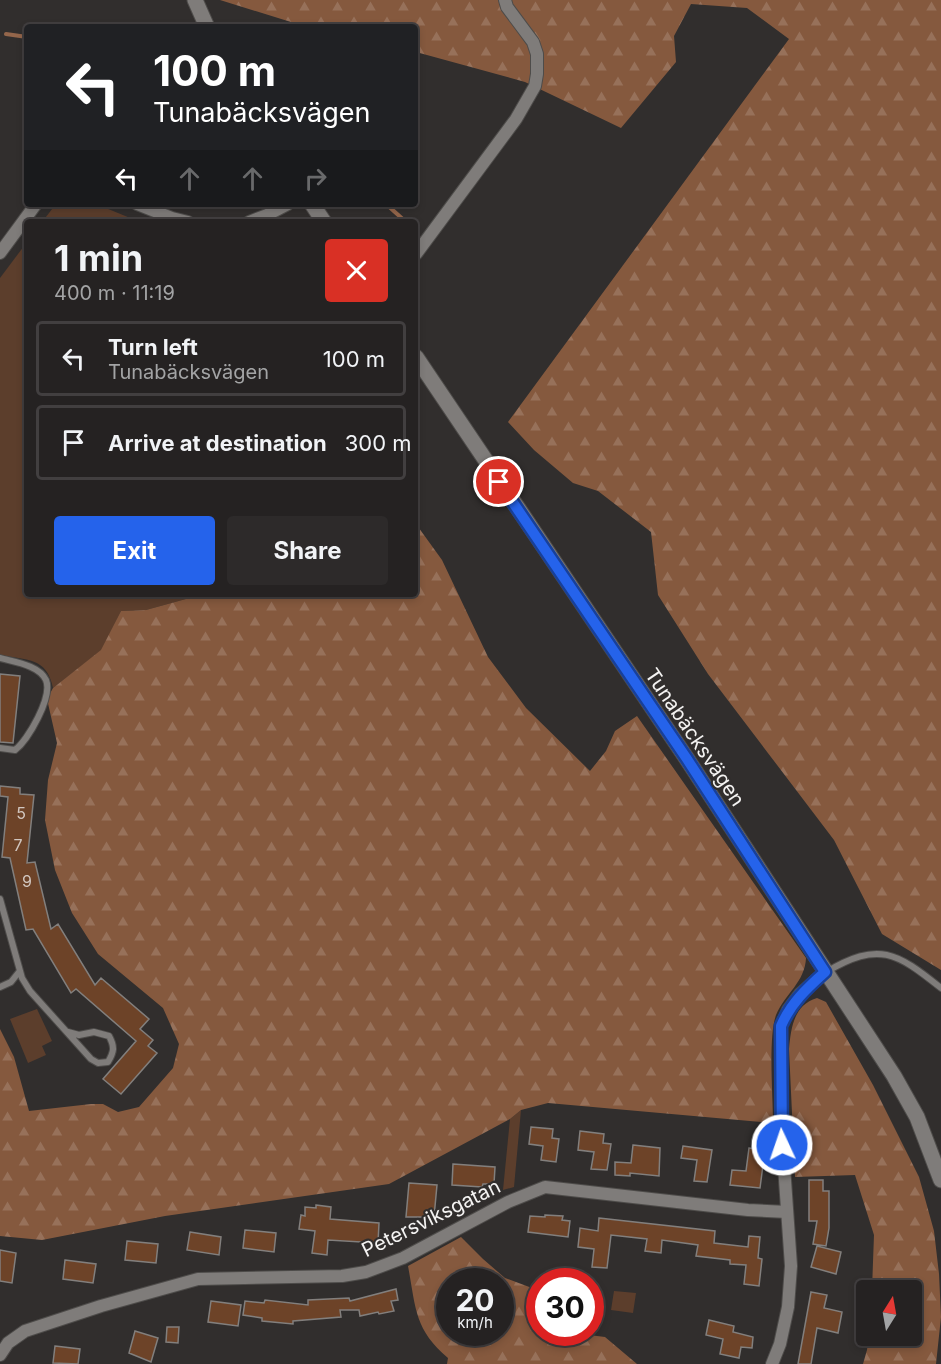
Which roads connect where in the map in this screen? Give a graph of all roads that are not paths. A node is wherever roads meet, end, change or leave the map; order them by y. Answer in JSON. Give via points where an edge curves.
{"nodes":[{"id":1,"x":195,"y":0,"type":"edge"},
{"id":2,"x":505,"y":0,"type":"edge"},
{"id":3,"x":206,"y":24,"type":"edge"},
{"id":4,"x":33,"y":207,"type":"edge"},
{"id":5,"x":144,"y":207,"type":"edge"},
{"id":6,"x":282,"y":207,"type":"edge"},
{"id":7,"x":176,"y":219,"type":"edge"},
{"id":8,"x":257,"y":219,"type":"edge"},
{"id":9,"x":418,"y":251,"type":"edge"},
{"id":10,"x":0,"y":253,"type":"edge"},
{"id":11,"x":418,"y":360,"type":"edge"},
{"id":12,"x":0,"y":658,"type":"edge"},
{"id":13,"x":0,"y":748,"type":"edge"},
{"id":14,"x":0,"y":899,"type":"edge"},
{"id":15,"x":19,"y":972,"type":"junction"},
{"id":16,"x":825,"y":972,"type":"junction"},
{"id":17,"x":0,"y":987,"type":"edge"},
{"id":18,"x":941,"y":988,"type":"edge"},
{"id":19,"x":68,"y":1032,"type":"junction"},
{"id":20,"x":941,"y":1180,"type":"edge"},
{"id":21,"x":787,"y":1212,"type":"junction"},
{"id":22,"x":4,"y":1339,"type":"edge"},
{"id":23,"x":0,"y":1355,"type":"edge"},
{"id":24,"x":772,"y":1364,"type":"edge"}],
"edges":[{"from":1,"to":3,"type":"street"},
{"from":2,"to":9,"type":"street","via":[[533,42],[537,54],[535,86],[516,119]]},
{"from":4,"to":10,"type":"street","via":[[7,234]]},
{"from":5,"to":7,"type":"street"},
{"from":6,"to":8,"type":"street"},
{"from":11,"to":16,"type":"street","name":"Tunabäcksvägen","via":[[687,759]]},
{"from":12,"to":13,"type":"lane","via":[[38,671],[46,680],[41,709],[23,744],[15,750]]},
{"from":14,"to":15,"type":"lane"},
{"from":15,"to":17,"type":"lane"},
{"from":15,"to":19,"type":"lane","via":[[30,991]]},
{"from":16,"to":18,"type":"lane","via":[[874,953],[888,954],[903,960]]},
{"from":16,"to":20,"type":"street","name":"Tunabäcksvägen","via":[[917,1117]]},
{"from":16,"to":21,"type":"street","via":[[800,994],[781,1026],[781,1123]]},
{"from":19,"to":19,"type":"lane","via":[[91,1059],[108,1062],[113,1053],[109,1036]]},
{"from":21,"to":22,"type":"street","name":"Petersviksgatan","via":[[545,1187],[508,1202],[403,1258],[366,1272],[198,1279],[112,1302]]},
{"from":21,"to":24,"type":"street","via":[[791,1266],[788,1307]]},
{"from":22,"to":23,"type":"street","name":"Petersviksgatan"}]}
